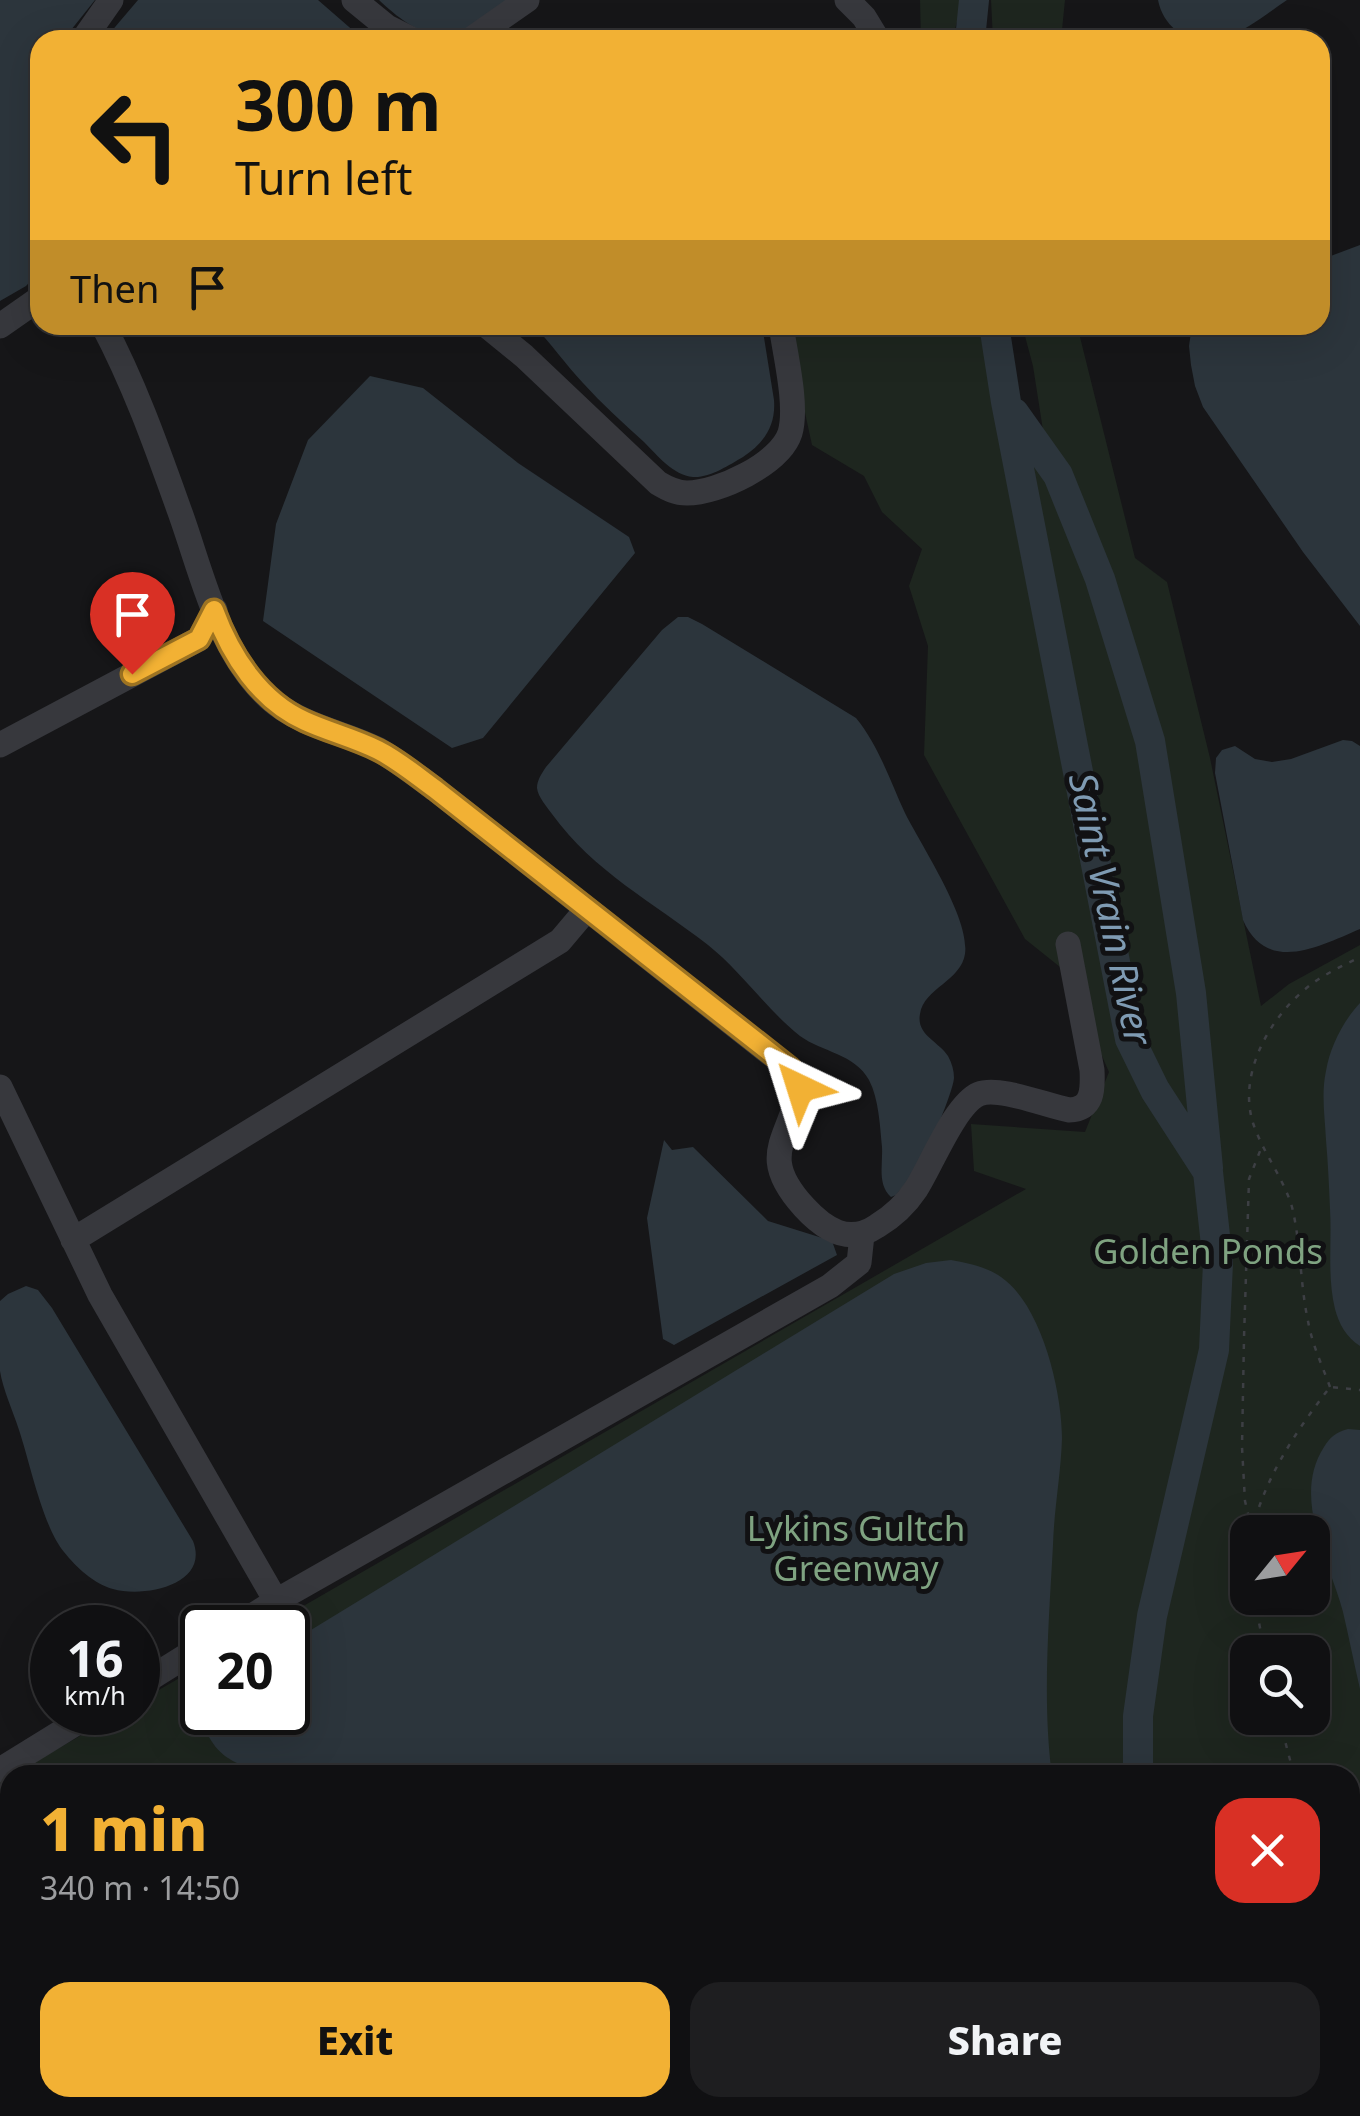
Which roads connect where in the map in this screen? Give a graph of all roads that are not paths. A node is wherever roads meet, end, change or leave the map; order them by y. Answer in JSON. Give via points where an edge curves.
{"nodes":[{"id":1,"x":111,"y":0,"type":"edge"},
{"id":2,"x":354,"y":0,"type":"edge"},
{"id":3,"x":528,"y":0,"type":"edge"},
{"id":4,"x":847,"y":0,"type":"edge"},
{"id":5,"x":89,"y":30,"type":"edge"},
{"id":6,"x":393,"y":30,"type":"edge"},
{"id":7,"x":484,"y":30,"type":"edge"},
{"id":8,"x":872,"y":30,"type":"edge"},
{"id":9,"x":30,"y":305,"type":"edge"},
{"id":10,"x":0,"y":326,"type":"edge"},
{"id":11,"x":108,"y":335,"type":"edge"},
{"id":12,"x":498,"y":335,"type":"edge"},
{"id":13,"x":782,"y":335,"type":"edge"},
{"id":14,"x":214,"y":610,"type":"junction"},
{"id":15,"x":0,"y":745,"type":"edge"},
{"id":16,"x":587,"y":909,"type":"junction"},
{"id":17,"x":1068,"y":944,"type":"dead end"},
{"id":18,"x":0,"y":1087,"type":"edge"},
{"id":19,"x":862,"y":1235,"type":"junction"},
{"id":20,"x":73,"y":1240,"type":"junction"},
{"id":21,"x":276,"y":1601,"type":"junction"},
{"id":22,"x":270,"y":1605,"type":"edge"},
{"id":23,"x":57,"y":1735,"type":"edge"},
{"id":24,"x":8,"y":1765,"type":"edge"}],
"edges":[{"from":1,"to":5,"type":"lane"},
{"from":2,"to":6,"type":"lane"},
{"from":3,"to":7,"type":"lane"},
{"from":4,"to":8,"type":"lane"},
{"from":9,"to":10,"type":"lane"},
{"from":11,"to":14,"type":"lane"},
{"from":12,"to":13,"type":"lane","via":[[658,483],[688,493],[748,473],[788,438],[793,409]]},
{"from":14,"to":15,"type":"lane","via":[[199,639]]},
{"from":14,"to":16,"type":"lane","via":[[243,666],[272,701],[380,751]]},
{"from":16,"to":19,"type":"lane","via":[[794,1073],[800,1088],[778,1150],[780,1168],[816,1219],[844,1235]]},
{"from":16,"to":20,"type":"lane","via":[[560,942]]},
{"from":17,"to":19,"type":"lane","via":[[1092,1070],[1090,1100],[1069,1110],[993,1092],[975,1096],[912,1194]]},
{"from":18,"to":20,"type":"lane"},
{"from":19,"to":21,"type":"lane","via":[[859,1263],[830,1286]]},
{"from":20,"to":21,"type":"lane"},
{"from":21,"to":22,"type":"lane"},
{"from":23,"to":24,"type":"lane"}]}
